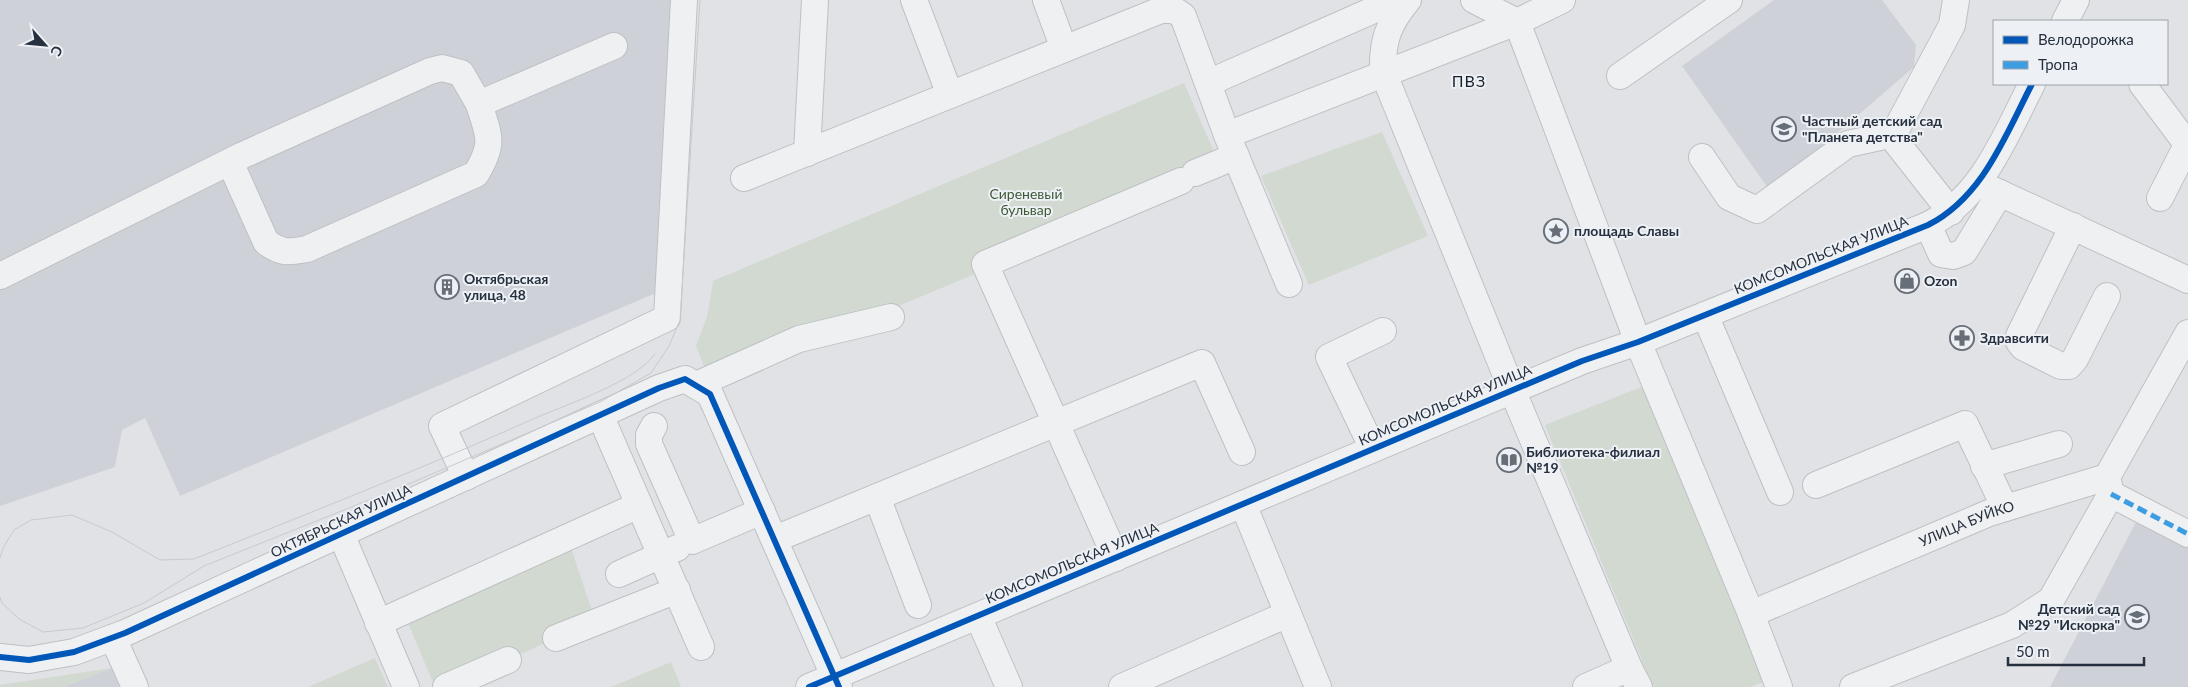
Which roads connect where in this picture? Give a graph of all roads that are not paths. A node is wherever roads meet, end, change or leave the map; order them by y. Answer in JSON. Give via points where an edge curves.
{"nodes":[{"id":1,"x":684,"y":0,"type":"edge"},
{"id":2,"x":815,"y":0,"type":"edge"},
{"id":3,"x":914,"y":0,"type":"edge"},
{"id":4,"x":1046,"y":0,"type":"edge"},
{"id":5,"x":1396,"y":0,"type":"edge"},
{"id":6,"x":1408,"y":0,"type":"edge"},
{"id":7,"x":1474,"y":0,"type":"edge"},
{"id":8,"x":1562,"y":0,"type":"edge"},
{"id":9,"x":1729,"y":0,"type":"edge"},
{"id":10,"x":1956,"y":0,"type":"edge"},
{"id":11,"x":2076,"y":0,"type":"edge"},
{"id":12,"x":2066,"y":20,"type":"edge"},
{"id":13,"x":1517,"y":22,"type":"junction"},
{"id":14,"x":614,"y":46,"type":"dead end"},
{"id":15,"x":1064,"y":49,"type":"junction"},
{"id":16,"x":1383,"y":72,"type":"junction"},
{"id":17,"x":1620,"y":76,"type":"dead end"},
{"id":18,"x":1208,"y":83,"type":"junction"},
{"id":19,"x":2032,"y":85,"type":"edge"},
{"id":20,"x":2143,"y":85,"type":"edge"},
{"id":21,"x":950,"y":95,"type":"junction"},
{"id":22,"x":479,"y":104,"type":"junction"},
{"id":23,"x":1889,"y":133,"type":"junction"},
{"id":24,"x":2188,"y":143,"type":"edge"},
{"id":25,"x":1232,"y":145,"type":"junction"},
{"id":26,"x":807,"y":152,"type":"junction"},
{"id":27,"x":1702,"y":157,"type":"dead end"},
{"id":28,"x":230,"y":162,"type":"junction"},
{"id":29,"x":744,"y":178,"type":"dead end"},
{"id":30,"x":1989,"y":188,"type":"junction"},
{"id":31,"x":2160,"y":198,"type":"dead end"},
{"id":32,"x":1951,"y":212,"type":"junction"},
{"id":33,"x":1928,"y":225,"type":"junction"},
{"id":34,"x":2073,"y":226,"type":"junction"},
{"id":35,"x":0,"y":276,"type":"edge"},
{"id":36,"x":2188,"y":280,"type":"edge"},
{"id":37,"x":1289,"y":284,"type":"dead end"},
{"id":38,"x":2107,"y":296,"type":"dead end"},
{"id":39,"x":1706,"y":315,"type":"junction"},
{"id":40,"x":891,"y":317,"type":"dead end"},
{"id":41,"x":1383,"y":331,"type":"dead end"},
{"id":42,"x":2188,"y":333,"type":"edge"},
{"id":43,"x":1638,"y":342,"type":"junction"},
{"id":44,"x":691,"y":382,"type":"junction"},
{"id":45,"x":1512,"y":390,"type":"junction"},
{"id":46,"x":600,"y":415,"type":"junction"},
{"id":47,"x":1057,"y":422,"type":"junction"},
{"id":48,"x":654,"y":426,"type":"dead end"},
{"id":49,"x":2059,"y":444,"type":"dead end"},
{"id":50,"x":1373,"y":449,"type":"junction"},
{"id":51,"x":1242,"y":452,"type":"dead end"},
{"id":52,"x":1984,"y":466,"type":"junction"},
{"id":53,"x":466,"y":477,"type":"junction"},
{"id":54,"x":1816,"y":485,"type":"dead end"},
{"id":55,"x":2109,"y":485,"type":"junction"},
{"id":56,"x":1780,"y":492,"type":"dead end"},
{"id":57,"x":877,"y":496,"type":"junction"},
{"id":58,"x":1243,"y":504,"type":"junction"},
{"id":59,"x":640,"y":506,"type":"junction"},
{"id":60,"x":2005,"y":508,"type":"junction"},
{"id":61,"x":762,"y":511,"type":"junction"},
{"id":62,"x":341,"y":534,"type":"junction"},
{"id":63,"x":2188,"y":534,"type":"edge"},
{"id":64,"x":774,"y":539,"type":"junction"},
{"id":65,"x":692,"y":542,"type":"junction"},
{"id":66,"x":661,"y":555,"type":"junction"},
{"id":67,"x":1116,"y":558,"type":"junction"},
{"id":68,"x":619,"y":574,"type":"dead end"},
{"id":69,"x":677,"y":590,"type":"junction"},
{"id":70,"x":918,"y":605,"type":"dead end"},
{"id":71,"x":1288,"y":614,"type":"junction"},
{"id":72,"x":1751,"y":614,"type":"junction"},
{"id":73,"x":978,"y":616,"type":"junction"},
{"id":74,"x":378,"y":622,"type":"junction"},
{"id":75,"x":113,"y":638,"type":"junction"},
{"id":76,"x":556,"y":638,"type":"dead end"},
{"id":77,"x":702,"y":647,"type":"dead end"},
{"id":78,"x":0,"y":657,"type":"edge"},
{"id":79,"x":508,"y":660,"type":"dead end"},
{"id":80,"x":1634,"y":678,"type":"edge"},
{"id":81,"x":837,"y":682,"type":"edge"},
{"id":82,"x":135,"y":687,"type":"edge"},
{"id":83,"x":406,"y":687,"type":"edge"},
{"id":84,"x":446,"y":687,"type":"edge"},
{"id":85,"x":809,"y":687,"type":"edge"},
{"id":86,"x":1009,"y":687,"type":"edge"},
{"id":87,"x":1122,"y":687,"type":"edge"},
{"id":88,"x":1318,"y":687,"type":"edge"},
{"id":89,"x":1586,"y":687,"type":"edge"},
{"id":90,"x":1779,"y":687,"type":"edge"},
{"id":91,"x":1853,"y":687,"type":"edge"}],
"edges":[{"from":1,"to":53,"type":"street","via":[[667,318],[442,426]]},
{"from":2,"to":26,"type":"street"},
{"from":3,"to":21,"type":"street"},
{"from":4,"to":15,"type":"street"},
{"from":5,"to":18,"type":"street"},
{"from":6,"to":16,"type":"street","via":[[1386,36],[1382,52]]},
{"from":7,"to":13,"type":"street"},
{"from":8,"to":13,"type":"street"},
{"from":9,"to":17,"type":"street"},
{"from":10,"to":23,"type":"street","via":[[1952,25],[1903,119]]},
{"from":11,"to":12,"type":"street"},
{"from":13,"to":16,"type":"street"},
{"from":13,"to":43,"type":"street"},
{"from":14,"to":22,"type":"street"},
{"from":15,"to":18,"type":"street","via":[[1161,10],[1174,10],[1183,16]]},
{"from":15,"to":21,"type":"street"},
{"from":16,"to":25,"type":"street"},
{"from":16,"to":45,"type":"street"},
{"from":18,"to":25,"type":"street"},
{"from":19,"to":30,"type":"street","name":"КОМСОМОЛЬСКАЯ УЛИЦА"},
{"from":20,"to":24,"type":"street"},
{"from":21,"to":26,"type":"street"},
{"from":22,"to":28,"type":"street","via":[[460,73],[442,68]]},
{"from":22,"to":28,"type":"street","via":[[490,138],[487,156],[476,174],[307,249],[276,250],[266,242]]},
{"from":23,"to":27,"type":"street","via":[[1848,144],[1757,210],[1729,197]]},
{"from":23,"to":32,"type":"street"},
{"from":24,"to":31,"type":"street"},
{"from":25,"to":37,"type":"street"},
{"from":25,"to":47,"type":"street","via":[[1188,177],[985,264]]},
{"from":26,"to":29,"type":"street"},
{"from":28,"to":35,"type":"street"},
{"from":30,"to":32,"type":"street","name":"КОМСОМОЛЬСКАЯ УЛИЦА"},
{"from":30,"to":33,"type":"street","via":[[1964,252],[1953,256],[1942,254]]},
{"from":30,"to":34,"type":"street"},
{"from":32,"to":33,"type":"street","name":"КОМСОМОЛЬСКАЯ УЛИЦА"},
{"from":33,"to":39,"type":"street","name":"КОМСОМОЛЬСКАЯ УЛИЦА"},
{"from":34,"to":36,"type":"street"},
{"from":34,"to":38,"type":"street","via":[[2019,336],[2019,342],[2061,366],[2069,366]]},
{"from":39,"to":43,"type":"street","name":"КОМСОМОЛЬСКАЯ УЛИЦА"},
{"from":39,"to":56,"type":"street"},
{"from":40,"to":44,"type":"street","name":"ОКТЯБРЬСКАЯ УЛИЦА","via":[[799,339]]},
{"from":41,"to":50,"type":"street","via":[[1329,357]]},
{"from":42,"to":55,"type":"street"},
{"from":43,"to":45,"type":"street","name":"КОМСОМОЛЬСКАЯ УЛИЦА"},
{"from":43,"to":72,"type":"street"},
{"from":44,"to":46,"type":"street","name":"ОКТЯБРЬСКАЯ УЛИЦА","via":[[659,388]]},
{"from":44,"to":61,"type":"street","via":[[710,394]]},
{"from":45,"to":50,"type":"street","name":"КОМСОМОЛЬСКАЯ УЛИЦА"},
{"from":45,"to":80,"type":"street"},
{"from":46,"to":53,"type":"street","name":"ОКТЯБРЬСКАЯ УЛИЦА"},
{"from":46,"to":59,"type":"street"},
{"from":47,"to":51,"type":"street","via":[[1202,364]]},
{"from":47,"to":57,"type":"street"},
{"from":47,"to":67,"type":"street"},
{"from":48,"to":65,"type":"street","via":[[649,444]]},
{"from":49,"to":52,"type":"street"},
{"from":50,"to":58,"type":"street","name":"КОМСОМОЛЬСКАЯ УЛИЦА"},
{"from":52,"to":54,"type":"street","via":[[1965,424]]},
{"from":52,"to":60,"type":"street"},
{"from":53,"to":62,"type":"street","name":"ОКТЯБРЬСКАЯ УЛИЦА"},
{"from":55,"to":60,"type":"street","name":"УЛИЦА БУЙКО"},
{"from":55,"to":63,"type":"street"},
{"from":55,"to":91,"type":"street","via":[[2051,600],[2012,625]]},
{"from":57,"to":64,"type":"street"},
{"from":57,"to":70,"type":"street"},
{"from":58,"to":67,"type":"street","name":"КОМСОМОЛЬСКАЯ УЛИЦА"},
{"from":58,"to":71,"type":"street"},
{"from":59,"to":66,"type":"street"},
{"from":59,"to":74,"type":"street"},
{"from":60,"to":72,"type":"street","name":"УЛИЦА БУЙКО"},
{"from":61,"to":64,"type":"street"},
{"from":61,"to":65,"type":"street"},
{"from":62,"to":74,"type":"street"},
{"from":62,"to":75,"type":"street","name":"ОКТЯБРЬСКАЯ УЛИЦА"},
{"from":64,"to":81,"type":"street"},
{"from":65,"to":66,"type":"street"},
{"from":66,"to":68,"type":"street"},
{"from":66,"to":69,"type":"street"},
{"from":67,"to":73,"type":"street","name":"КОМСОМОЛЬСКАЯ УЛИЦА"},
{"from":69,"to":76,"type":"street"},
{"from":69,"to":77,"type":"street"},
{"from":71,"to":87,"type":"street"},
{"from":71,"to":88,"type":"street"},
{"from":72,"to":90,"type":"street"},
{"from":73,"to":81,"type":"street","name":"КОМСОМОЛЬСКАЯ УЛИЦА"},
{"from":73,"to":86,"type":"street"},
{"from":74,"to":83,"type":"street"},
{"from":75,"to":78,"type":"street","name":"ОКТЯБРЬСКАЯ УЛИЦА","via":[[74,652],[29,660]]},
{"from":75,"to":82,"type":"street"},
{"from":79,"to":84,"type":"street"},
{"from":80,"to":89,"type":"street"},
{"from":81,"to":85,"type":"street","name":"КОМСОМОЛЬСКАЯ УЛИЦА"}]}
